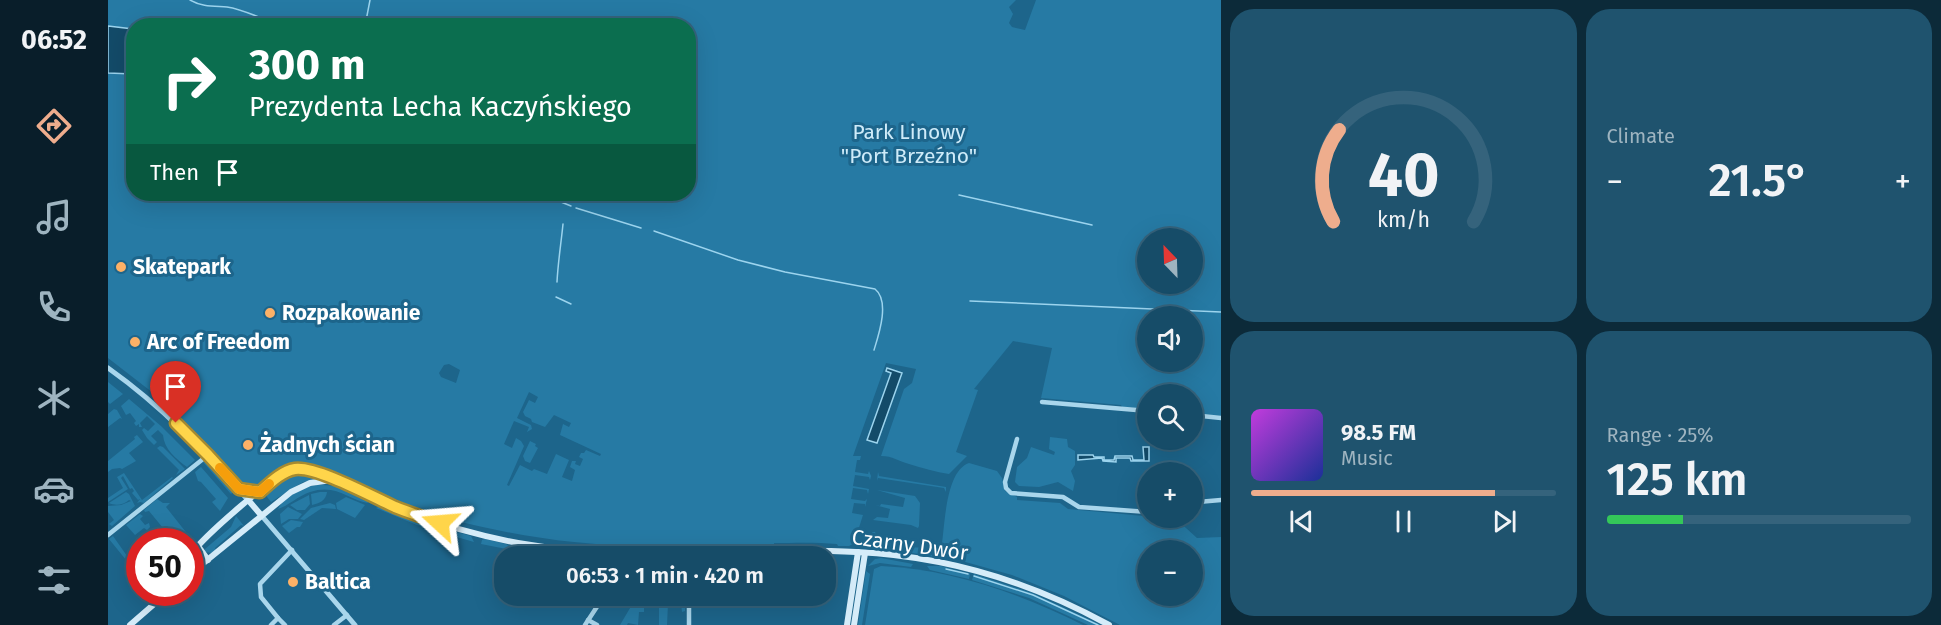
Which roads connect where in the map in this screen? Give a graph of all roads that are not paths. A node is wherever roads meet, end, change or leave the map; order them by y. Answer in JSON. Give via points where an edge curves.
{"nodes":[{"id":1,"x":108,"y":368,"type":"edge"},
{"id":2,"x":1042,"y":402,"type":"dead end"},
{"id":3,"x":1137,"y":410,"type":"edge"},
{"id":4,"x":1203,"y":417,"type":"edge"},
{"id":5,"x":1221,"y":418,"type":"edge"},
{"id":6,"x":1017,"y":439,"type":"dead end"},
{"id":7,"x":208,"y":455,"type":"junction"},
{"id":8,"x":333,"y":480,"type":"junction"},
{"id":9,"x":239,"y":489,"type":"junction"},
{"id":10,"x":260,"y":492,"type":"junction"},
{"id":11,"x":1221,"y":500,"type":"edge"},
{"id":12,"x":249,"y":501,"type":"junction"},
{"id":13,"x":1203,"y":502,"type":"edge"},
{"id":14,"x":1137,"y":511,"type":"edge"},
{"id":15,"x":261,"y":515,"type":"junction"},
{"id":16,"x":108,"y":535,"type":"edge"},
{"id":17,"x":204,"y":541,"type":"edge"},
{"id":18,"x":544,"y":546,"type":"edge"},
{"id":19,"x":292,"y":550,"type":"junction"},
{"id":20,"x":836,"y":552,"type":"edge"},
{"id":21,"x":858,"y":552,"type":"junction"},
{"id":22,"x":865,"y":553,"type":"junction"},
{"id":23,"x":204,"y":554,"type":"edge"},
{"id":24,"x":880,"y":554,"type":"junction"},
{"id":25,"x":208,"y":560,"type":"junction"},
{"id":26,"x":204,"y":563,"type":"edge"},
{"id":27,"x":863,"y":569,"type":"junction"},
{"id":28,"x":152,"y":606,"type":"edge"},
{"id":29,"x":597,"y":606,"type":"edge"},
{"id":30,"x":689,"y":606,"type":"edge"},
{"id":31,"x":347,"y":615,"type":"junction"},
{"id":32,"x":279,"y":618,"type":"junction"},
{"id":33,"x":588,"y":620,"type":"junction"},
{"id":34,"x":130,"y":625,"type":"edge"},
{"id":35,"x":271,"y":625,"type":"edge"},
{"id":36,"x":285,"y":625,"type":"edge"},
{"id":37,"x":334,"y":625,"type":"edge"},
{"id":38,"x":356,"y":625,"type":"edge"},
{"id":39,"x":585,"y":625,"type":"edge"},
{"id":40,"x":597,"y":625,"type":"edge"},
{"id":41,"x":689,"y":625,"type":"edge"},
{"id":42,"x":847,"y":625,"type":"edge"},
{"id":43,"x":854,"y":625,"type":"edge"},
{"id":44,"x":1109,"y":625,"type":"edge"}],
"edges":[{"from":1,"to":7,"type":"street","via":[[166,414]]},
{"from":2,"to":3,"type":"street"},
{"from":4,"to":5,"type":"street"},
{"from":6,"to":14,"type":"street","via":[[1005,482],[1011,493],[1063,497],[1079,507]]},
{"from":7,"to":9,"type":"street"},
{"from":7,"to":16,"type":"street"},
{"from":8,"to":10,"type":"main road","name":"Czarny Dwór","via":[[313,470],[297,469]]},
{"from":8,"to":15,"type":"main road","via":[[301,486]]},
{"from":8,"to":18,"type":"main road","name":"Czarny Dwór","via":[[408,512],[471,532]]},
{"from":9,"to":10,"type":"main road"},
{"from":9,"to":12,"type":"street"},
{"from":10,"to":12,"type":"main road","name":"Czarny Dwór"},
{"from":11,"to":13,"type":"street"},
{"from":12,"to":15,"type":"main road"},
{"from":12,"to":17,"type":"main road","name":"Czarny Dwór"},
{"from":15,"to":19,"type":"street"},
{"from":15,"to":25,"type":"main road"},
{"from":19,"to":31,"type":"street"},
{"from":19,"to":32,"type":"street","via":[[260,588],[263,600]]},
{"from":20,"to":21,"type":"main road","name":"Czarny Dwór"},
{"from":21,"to":22,"type":"main road","name":"Czarny Dwór"},
{"from":21,"to":42,"type":"main road"},
{"from":22,"to":24,"type":"main road","name":"Czarny Dwór"},
{"from":22,"to":27,"type":"main road"},
{"from":23,"to":25,"type":"main road"},
{"from":24,"to":27,"type":"main road"},
{"from":24,"to":44,"type":"main road","name":"Czarny Dwór","via":[[947,564],[1009,580]]},
{"from":25,"to":26,"type":"main road"},
{"from":27,"to":43,"type":"main road"},
{"from":28,"to":34,"type":"main road"},
{"from":29,"to":33,"type":"street"},
{"from":30,"to":41,"type":"street"},
{"from":31,"to":37,"type":"street"},
{"from":31,"to":38,"type":"street"},
{"from":32,"to":35,"type":"street"},
{"from":32,"to":36,"type":"street"},
{"from":33,"to":39,"type":"street"},
{"from":33,"to":40,"type":"street"}]}
